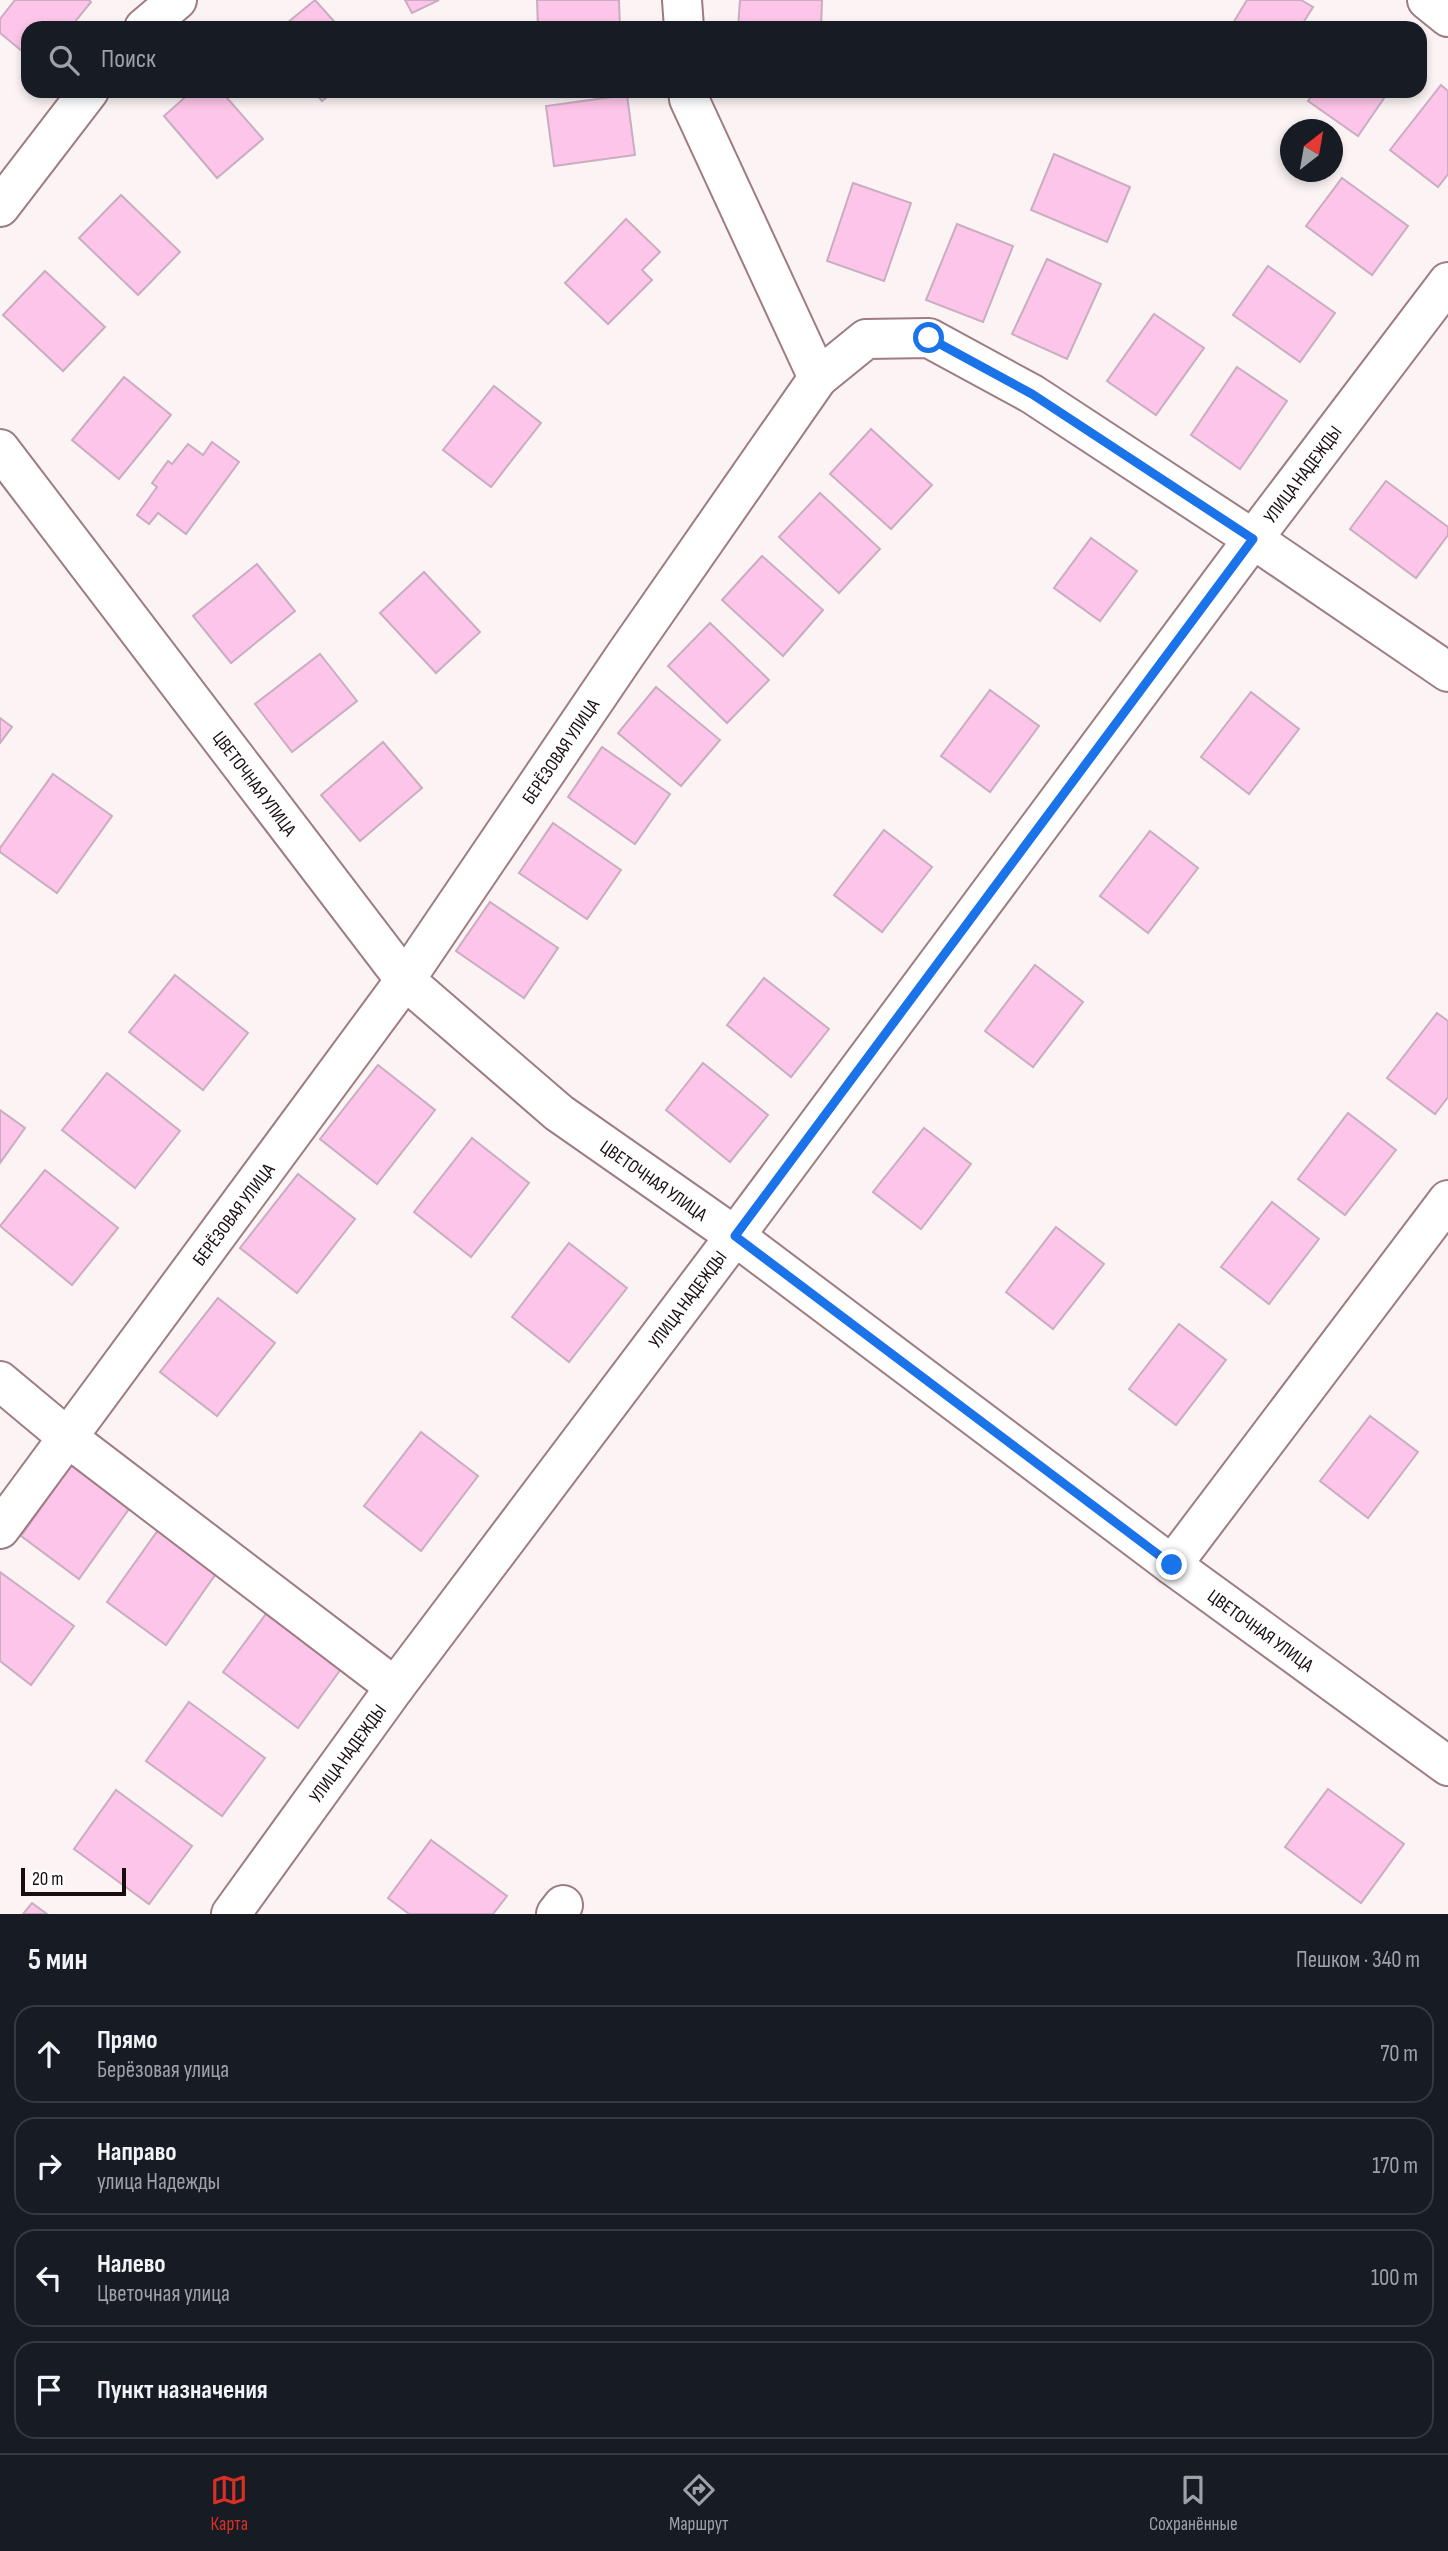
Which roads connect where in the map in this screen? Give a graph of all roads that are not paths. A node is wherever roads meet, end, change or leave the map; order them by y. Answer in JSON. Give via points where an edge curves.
{"nodes":[{"id":1,"x":177,"y":0,"type":"edge"},
{"id":2,"x":682,"y":0,"type":"edge"},
{"id":3,"x":1427,"y":0,"type":"edge"},
{"id":4,"x":1448,"y":18,"type":"edge"},
{"id":5,"x":152,"y":21,"type":"edge"},
{"id":6,"x":684,"y":21,"type":"edge"},
{"id":7,"x":84,"y":98,"type":"edge"},
{"id":8,"x":689,"y":98,"type":"edge"},
{"id":9,"x":0,"y":207,"type":"edge"},
{"id":10,"x":1448,"y":282,"type":"edge"},
{"id":11,"x":818,"y":378,"type":"junction"},
{"id":12,"x":0,"y":449,"type":"edge"},
{"id":13,"x":1253,"y":539,"type":"junction"},
{"id":14,"x":1448,"y":672,"type":"edge"},
{"id":15,"x":405,"y":981,"type":"junction"},
{"id":16,"x":1448,"y":1200,"type":"edge"},
{"id":17,"x":735,"y":1236,"type":"junction"},
{"id":18,"x":0,"y":1381,"type":"edge"},
{"id":19,"x":67,"y":1437,"type":"junction"},
{"id":20,"x":0,"y":1529,"type":"edge"},
{"id":21,"x":1172,"y":1565,"type":"junction"},
{"id":22,"x":395,"y":1687,"type":"junction"},
{"id":23,"x":1448,"y":1766,"type":"edge"},
{"id":24,"x":231,"y":1914,"type":"edge"}],
"edges":[{"from":1,"to":5,"type":"street"},
{"from":2,"to":6,"type":"street"},
{"from":3,"to":4,"type":"street"},
{"from":7,"to":9,"type":"street"},
{"from":8,"to":11,"type":"street"},
{"from":10,"to":13,"type":"street","name":"УЛИЦА НАДЕЖДЫ"},
{"from":11,"to":13,"type":"street","name":"БЕРЁЗОВАЯ УЛИЦА","via":[[866,339],[929,338],[1032,394]]},
{"from":11,"to":15,"type":"street","name":"БЕРЁЗОВАЯ УЛИЦА"},
{"from":12,"to":15,"type":"street","name":"ЦВЕТОЧНАЯ УЛИЦА"},
{"from":13,"to":14,"type":"street","name":"БЕРЁЗОВАЯ УЛИЦА"},
{"from":13,"to":17,"type":"street","name":"УЛИЦА НАДЕЖДЫ"},
{"from":15,"to":17,"type":"street","name":"ЦВЕТОЧНАЯ УЛИЦА","via":[[559,1113]]},
{"from":15,"to":19,"type":"street","name":"БЕРЁЗОВАЯ УЛИЦА"},
{"from":16,"to":21,"type":"street"},
{"from":17,"to":21,"type":"street","name":"ЦВЕТОЧНАЯ УЛИЦА"},
{"from":17,"to":22,"type":"street","name":"УЛИЦА НАДЕЖДЫ"},
{"from":18,"to":19,"type":"street"},
{"from":19,"to":20,"type":"street","name":"БЕРЁЗОВАЯ УЛИЦА"},
{"from":19,"to":22,"type":"street"},
{"from":21,"to":23,"type":"street","name":"ЦВЕТОЧНАЯ УЛИЦА"},
{"from":22,"to":24,"type":"street","name":"УЛИЦА НАДЕЖДЫ"}]}
